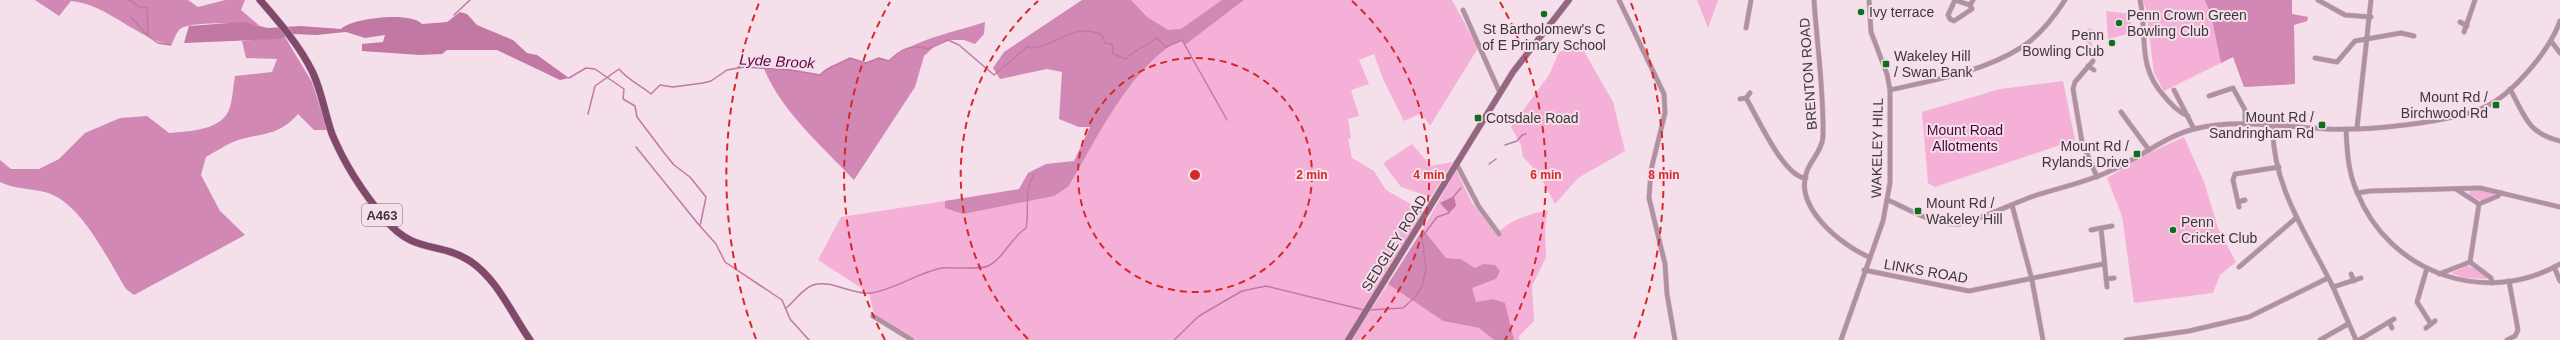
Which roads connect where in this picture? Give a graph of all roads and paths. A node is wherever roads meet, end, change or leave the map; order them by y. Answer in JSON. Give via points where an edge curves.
{"nodes":[{"id":1,"x":260,"y":0,"type":"edge"},
{"id":2,"x":1569,"y":0,"type":"edge"},
{"id":3,"x":1619,"y":0,"type":"edge"},
{"id":4,"x":1751,"y":0,"type":"edge"},
{"id":5,"x":1814,"y":0,"type":"edge"},
{"id":6,"x":1869,"y":0,"type":"edge"},
{"id":7,"x":1973,"y":0,"type":"edge"},
{"id":8,"x":2065,"y":0,"type":"edge"},
{"id":9,"x":2140,"y":0,"type":"edge"},
{"id":10,"x":2318,"y":0,"type":"edge"},
{"id":11,"x":2372,"y":0,"type":"edge"},
{"id":12,"x":2476,"y":0,"type":"edge"},
{"id":13,"x":1970,"y":5,"type":"junction"},
{"id":14,"x":1463,"y":10,"type":"dead end"},
{"id":15,"x":2371,"y":17,"type":"junction"},
{"id":16,"x":2560,"y":20,"type":"edge"},
{"id":17,"x":2460,"y":22,"type":"dead end"},
{"id":18,"x":2467,"y":26,"type":"junction"},
{"id":19,"x":1746,"y":28,"type":"dead end"},
{"id":20,"x":2464,"y":32,"type":"dead end"},
{"id":21,"x":2414,"y":36,"type":"dead end"},
{"id":22,"x":2368,"y":39,"type":"junction"},
{"id":23,"x":2551,"y":42,"type":"junction"},
{"id":24,"x":2560,"y":53,"type":"edge"},
{"id":25,"x":2315,"y":58,"type":"dead end"},
{"id":26,"x":2093,"y":61,"type":"dead end"},
{"id":27,"x":2088,"y":66,"type":"junction"},
{"id":28,"x":2094,"y":70,"type":"dead end"},
{"id":29,"x":2510,"y":89,"type":"junction"},
{"id":30,"x":1890,"y":90,"type":"junction"},
{"id":31,"x":2174,"y":90,"type":"dead end"},
{"id":32,"x":1500,"y":93,"type":"junction"},
{"id":33,"x":1750,"y":93,"type":"dead end"},
{"id":34,"x":2209,"y":96,"type":"dead end"},
{"id":35,"x":1746,"y":98,"type":"junction"},
{"id":36,"x":1740,"y":99,"type":"dead end"},
{"id":37,"x":2181,"y":101,"type":"junction"},
{"id":38,"x":2173,"y":106,"type":"junction"},
{"id":39,"x":2120,"y":112,"type":"dead end"},
{"id":40,"x":2188,"y":116,"type":"junction"},
{"id":41,"x":2245,"y":124,"type":"junction"},
{"id":42,"x":2273,"y":125,"type":"junction"},
{"id":43,"x":2357,"y":128,"type":"junction"},
{"id":44,"x":2194,"y":129,"type":"junction"},
{"id":45,"x":2346,"y":129,"type":"junction"},
{"id":46,"x":2560,"y":141,"type":"edge"},
{"id":47,"x":2149,"y":150,"type":"junction"},
{"id":48,"x":1456,"y":163,"type":"junction"},
{"id":49,"x":2279,"y":167,"type":"junction"},
{"id":50,"x":2097,"y":177,"type":"junction"},
{"id":51,"x":1806,"y":178,"type":"junction"},
{"id":52,"x":2456,"y":189,"type":"junction"},
{"id":53,"x":2357,"y":193,"type":"junction"},
{"id":54,"x":2501,"y":193,"type":"junction"},
{"id":55,"x":1888,"y":200,"type":"junction"},
{"id":56,"x":2245,"y":200,"type":"dead end"},
{"id":57,"x":2480,"y":204,"type":"junction"},
{"id":58,"x":2012,"y":205,"type":"junction"},
{"id":59,"x":2560,"y":207,"type":"edge"},
{"id":60,"x":2296,"y":218,"type":"junction"},
{"id":61,"x":2112,"y":226,"type":"dead end"},
{"id":62,"x":2101,"y":228,"type":"junction"},
{"id":63,"x":2091,"y":230,"type":"dead end"},
{"id":64,"x":1499,"y":234,"type":"dead end"},
{"id":65,"x":1869,"y":256,"type":"junction"},
{"id":66,"x":2470,"y":262,"type":"junction"},
{"id":67,"x":2103,"y":264,"type":"junction"},
{"id":68,"x":2560,"y":264,"type":"edge"},
{"id":69,"x":2238,"y":267,"type":"dead end"},
{"id":70,"x":2554,"y":267,"type":"junction"},
{"id":71,"x":2427,"y":268,"type":"junction"},
{"id":72,"x":1864,"y":270,"type":"junction"},
{"id":73,"x":2351,"y":274,"type":"dead end"},
{"id":74,"x":2439,"y":274,"type":"junction"},
{"id":75,"x":2114,"y":278,"type":"dead end"},
{"id":76,"x":2328,"y":278,"type":"junction"},
{"id":77,"x":2360,"y":278,"type":"dead end"},
{"id":78,"x":2106,"y":279,"type":"junction"},
{"id":79,"x":2032,"y":280,"type":"junction"},
{"id":80,"x":2354,"y":281,"type":"junction"},
{"id":81,"x":2509,"y":281,"type":"junction"},
{"id":82,"x":2560,"y":281,"type":"edge"},
{"id":83,"x":2492,"y":283,"type":"junction"},
{"id":84,"x":2107,"y":287,"type":"dead end"},
{"id":85,"x":2333,"y":287,"type":"junction"},
{"id":86,"x":873,"y":316,"type":"dead end"},
{"id":87,"x":2394,"y":319,"type":"dead end"},
{"id":88,"x":2389,"y":322,"type":"junction"},
{"id":89,"x":2348,"y":324,"type":"junction"},
{"id":90,"x":2392,"y":328,"type":"dead end"},
{"id":91,"x":2426,"y":328,"type":"dead end"},
{"id":92,"x":530,"y":340,"type":"edge"},
{"id":93,"x":912,"y":340,"type":"edge"},
{"id":94,"x":1348,"y":340,"type":"edge"},
{"id":95,"x":1675,"y":340,"type":"edge"},
{"id":96,"x":1841,"y":340,"type":"edge"},
{"id":97,"x":2043,"y":340,"type":"edge"},
{"id":98,"x":2126,"y":340,"type":"edge"},
{"id":99,"x":2320,"y":340,"type":"edge"},
{"id":100,"x":2356,"y":340,"type":"edge"},
{"id":101,"x":2359,"y":340,"type":"edge"},
{"id":102,"x":2507,"y":340,"type":"edge"}],
"edges":[{"from":1,"to":92,"type":"main road","number":"A463","via":[[291,37],[314,74],[336,143],[386,220],[399,234],[412,242],[468,260],[483,271]]},
{"from":2,"to":32,"type":"street","name":"SEDGLEY ROAD","via":[[1531,47]]},
{"from":3,"to":95,"type":"street","via":[[1664,94],[1665,113],[1651,170],[1649,198],[1665,264]]},
{"from":4,"to":19,"type":"street"},
{"from":5,"to":51,"type":"street","name":"BRENTON ROAD","via":[[1824,138]]},
{"from":6,"to":30,"type":"street","name":"WAKELEY HILL","via":[[1870,26]]},
{"from":7,"to":13,"type":"street"},
{"from":8,"to":30,"type":"street","via":[[2044,26],[2022,47],[1973,70]]},
{"from":9,"to":38,"type":"street","via":[[2142,37],[2148,72],[2158,89]]},
{"from":10,"to":15,"type":"street","via":[[2345,15]]},
{"from":11,"to":15,"type":"street"},
{"from":12,"to":18,"type":"street"},
{"from":13,"to":13,"type":"street","via":[[1972,9],[1968,13],[1954,20],[1950,19],[1948,15],[1955,0]]},
{"from":14,"to":32,"type":"street"},
{"from":15,"to":22,"type":"street"},
{"from":16,"to":23,"type":"street"},
{"from":17,"to":18,"type":"street"},
{"from":18,"to":20,"type":"street"},
{"from":21,"to":22,"type":"street","via":[[2400,33]]},
{"from":22,"to":25,"type":"street","via":[[2355,41],[2348,46],[2340,61]]},
{"from":22,"to":43,"type":"street"},
{"from":23,"to":24,"type":"street"},
{"from":23,"to":29,"type":"street"},
{"from":26,"to":27,"type":"street"},
{"from":27,"to":28,"type":"street"},
{"from":27,"to":50,"type":"street","via":[[2075,82],[2073,89],[2082,142]]},
{"from":29,"to":43,"type":"street","via":[[2490,105],[2462,115],[2431,121]]},
{"from":29,"to":46,"type":"street","via":[[2530,127],[2540,135]]},
{"from":30,"to":55,"type":"street","name":"WAKELEY HILL"},
{"from":31,"to":37,"type":"street"},
{"from":32,"to":48,"type":"street","name":"SEDGLEY ROAD"},
{"from":33,"to":35,"type":"street"},
{"from":34,"to":41,"type":"street","via":[[2233,88],[2245,110]]},
{"from":35,"to":36,"type":"street"},
{"from":35,"to":51,"type":"street","via":[[1785,166],[1801,178]]},
{"from":37,"to":38,"type":"street"},
{"from":37,"to":40,"type":"street"},
{"from":38,"to":40,"type":"street"},
{"from":39,"to":47,"type":"street"},
{"from":40,"to":44,"type":"street"},
{"from":41,"to":42,"type":"street"},
{"from":41,"to":44,"type":"street","via":[[2212,125]]},
{"from":42,"to":45,"type":"street"},
{"from":42,"to":49,"type":"street"},
{"from":43,"to":45,"type":"street"},
{"from":44,"to":47,"type":"street"},
{"from":45,"to":53,"type":"street","via":[[2348,159]]},
{"from":47,"to":50,"type":"street"},
{"from":48,"to":64,"type":"street","via":[[1479,207]]},
{"from":48,"to":94,"type":"street","name":"SEDGLEY ROAD"},
{"from":49,"to":56,"type":"street","via":[[2235,174],[2233,180],[2239,204]]},
{"from":49,"to":60,"type":"street"},
{"from":50,"to":58,"type":"street"},
{"from":51,"to":65,"type":"street","name":"BRENTON ROAD","via":[[1808,201],[1818,217],[1841,241],[1855,251]]},
{"from":52,"to":53,"type":"street"},
{"from":52,"to":54,"type":"street","via":[[2480,188]]},
{"from":52,"to":57,"type":"street"},
{"from":53,"to":71,"type":"street","via":[[2364,208],[2387,238]]},
{"from":54,"to":57,"type":"street"},
{"from":54,"to":59,"type":"street"},
{"from":55,"to":58,"type":"street","via":[[1932,220],[1949,224],[1971,221]]},
{"from":55,"to":65,"type":"street","name":"WAKELEY HILL","via":[[1883,221]]},
{"from":57,"to":66,"type":"street"},
{"from":58,"to":79,"type":"street"},
{"from":60,"to":69,"type":"street"},
{"from":60,"to":76,"type":"street"},
{"from":61,"to":62,"type":"street"},
{"from":62,"to":63,"type":"street"},
{"from":62,"to":67,"type":"street"},
{"from":65,"to":72,"type":"street","name":"WAKELEY HILL"},
{"from":66,"to":74,"type":"street"},
{"from":66,"to":83,"type":"street","via":[[2491,278]]},
{"from":67,"to":78,"type":"street"},
{"from":67,"to":79,"type":"street","name":"LINKS ROAD"},
{"from":68,"to":70,"type":"street"},
{"from":70,"to":81,"type":"street"},
{"from":70,"to":82,"type":"street"},
{"from":71,"to":74,"type":"street"},
{"from":71,"to":91,"type":"street","via":[[2417,302],[2433,323]]},
{"from":72,"to":79,"type":"street","name":"LINKS ROAD","via":[[1969,291]]},
{"from":72,"to":96,"type":"street","name":"WAKELEY HILL"},
{"from":73,"to":80,"type":"street"},
{"from":74,"to":83,"type":"street","via":[[2465,282]]},
{"from":75,"to":78,"type":"street"},
{"from":76,"to":85,"type":"street"},
{"from":76,"to":98,"type":"street","via":[[2249,317],[2189,331]]},
{"from":77,"to":80,"type":"street"},
{"from":78,"to":84,"type":"street"},
{"from":79,"to":97,"type":"street"},
{"from":80,"to":85,"type":"street"},
{"from":81,"to":83,"type":"street"},
{"from":81,"to":102,"type":"street","via":[[2518,330],[2515,336]]},
{"from":85,"to":89,"type":"street"},
{"from":86,"to":93,"type":"street"},
{"from":87,"to":88,"type":"street"},
{"from":88,"to":90,"type":"street"},
{"from":88,"to":101,"type":"street"},
{"from":89,"to":99,"type":"street"},
{"from":89,"to":100,"type":"street"}]}
